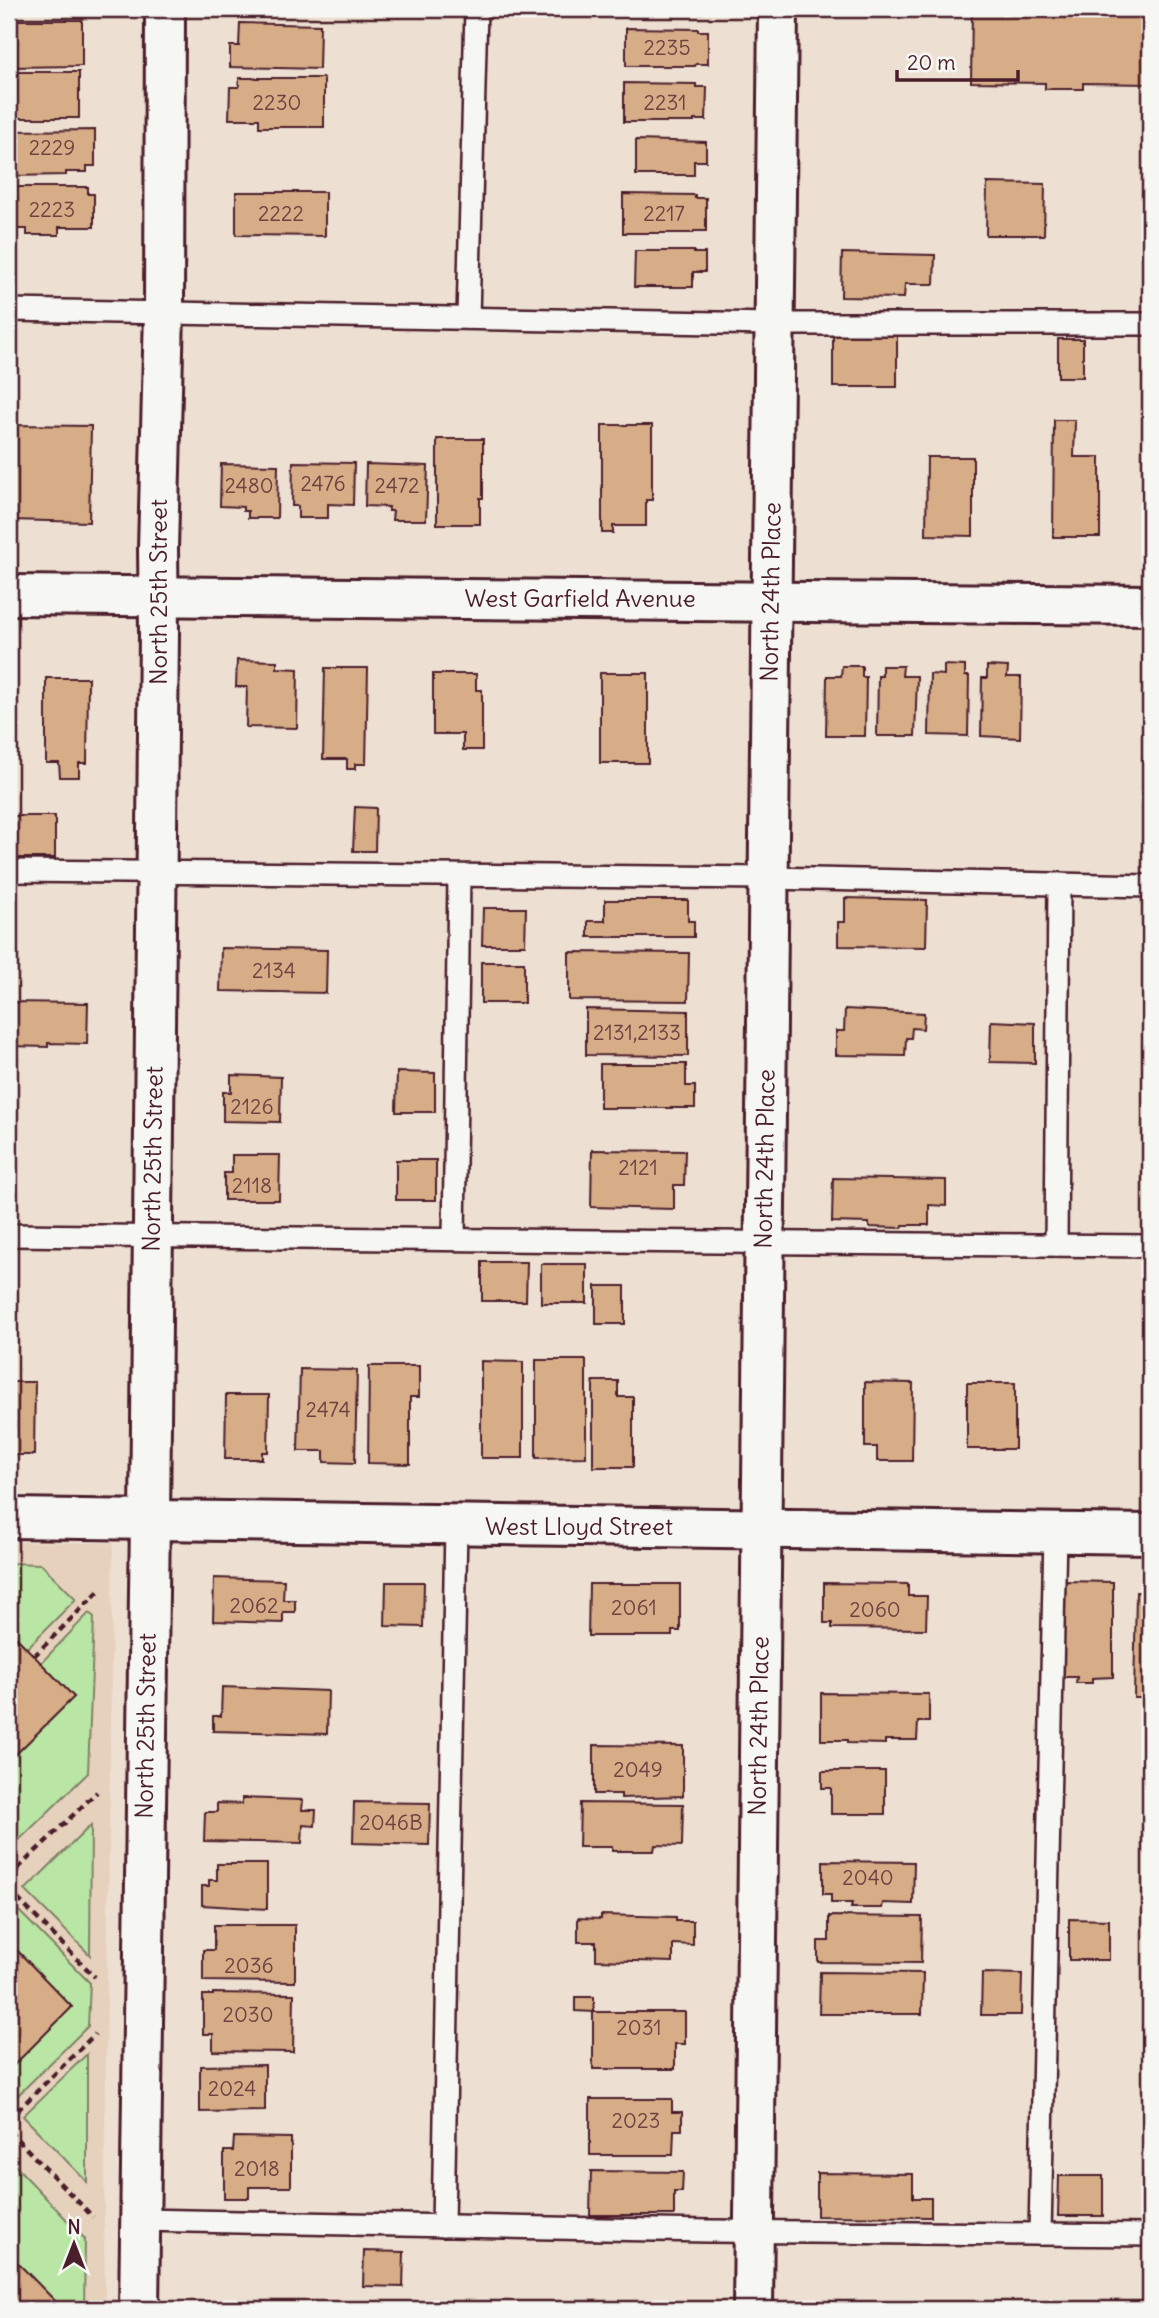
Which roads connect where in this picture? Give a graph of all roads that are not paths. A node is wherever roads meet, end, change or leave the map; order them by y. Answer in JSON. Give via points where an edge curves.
{"nodes":[{"id":1,"x":165,"y":9,"type":"edge"},
{"id":2,"x":476,"y":9,"type":"edge"},
{"id":3,"x":778,"y":9,"type":"edge"},
{"id":4,"x":9,"y":310,"type":"edge"},
{"id":5,"x":164,"y":312,"type":"junction"},
{"id":6,"x":468,"y":318,"type":"junction"},
{"id":7,"x":774,"y":324,"type":"junction"},
{"id":8,"x":1150,"y":324,"type":"edge"},
{"id":9,"x":9,"y":595,"type":"edge"},
{"id":10,"x":158,"y":596,"type":"junction"},
{"id":11,"x":771,"y":600,"type":"junction"},
{"id":12,"x":1150,"y":605,"type":"edge"},
{"id":13,"x":9,"y":871,"type":"edge"},
{"id":14,"x":157,"y":873,"type":"junction"},
{"id":15,"x":459,"y":876,"type":"junction"},
{"id":16,"x":768,"y":878,"type":"junction"},
{"id":17,"x":1059,"y":884,"type":"junction"},
{"id":18,"x":1150,"y":886,"type":"edge"},
{"id":19,"x":9,"y":1235,"type":"edge"},
{"id":20,"x":152,"y":1238,"type":"junction"},
{"id":21,"x":454,"y":1239,"type":"junction"},
{"id":22,"x":764,"y":1241,"type":"junction"},
{"id":23,"x":1056,"y":1245,"type":"junction"},
{"id":24,"x":1150,"y":1246,"type":"edge"},
{"id":25,"x":9,"y":1518,"type":"edge"},
{"id":26,"x":150,"y":1520,"type":"junction"},
{"id":27,"x":456,"y":1526,"type":"junction"},
{"id":28,"x":760,"y":1527,"type":"junction"},
{"id":29,"x":1055,"y":1533,"type":"junction"},
{"id":30,"x":1150,"y":1534,"type":"edge"},
{"id":31,"x":139,"y":2220,"type":"junction"},
{"id":32,"x":443,"y":2226,"type":"junction"},
{"id":33,"x":754,"y":2232,"type":"junction"},
{"id":34,"x":1040,"y":2234,"type":"junction"},
{"id":35,"x":1150,"y":2235,"type":"edge"},
{"id":36,"x":139,"y":2309,"type":"edge"},
{"id":37,"x":753,"y":2309,"type":"edge"}],
"edges":[{"from":1,"to":5,"type":"street","name":"North 25th Street"},
{"from":2,"to":6,"type":"lane"},
{"from":3,"to":7,"type":"street","name":"North 24th Place"},
{"from":4,"to":5,"type":"lane"},
{"from":5,"to":6,"type":"lane"},
{"from":5,"to":10,"type":"street","name":"North 25th Street"},
{"from":6,"to":7,"type":"lane"},
{"from":7,"to":8,"type":"lane"},
{"from":7,"to":11,"type":"street","name":"North 24th Place"},
{"from":9,"to":10,"type":"street","name":"West Garfield Avenue"},
{"from":10,"to":11,"type":"street","name":"West Garfield Avenue"},
{"from":10,"to":14,"type":"street","name":"North 25th Street"},
{"from":11,"to":12,"type":"street","name":"West Garfield Avenue"},
{"from":11,"to":16,"type":"street","name":"North 24th Place"},
{"from":13,"to":14,"type":"lane"},
{"from":14,"to":15,"type":"lane"},
{"from":14,"to":20,"type":"street","name":"North 25th Street"},
{"from":15,"to":16,"type":"lane"},
{"from":15,"to":21,"type":"lane"},
{"from":16,"to":17,"type":"lane"},
{"from":16,"to":22,"type":"street","name":"North 24th Place"},
{"from":17,"to":18,"type":"lane"},
{"from":17,"to":23,"type":"lane"},
{"from":19,"to":20,"type":"lane"},
{"from":20,"to":21,"type":"lane"},
{"from":20,"to":26,"type":"street","name":"North 25th Street"},
{"from":21,"to":22,"type":"lane"},
{"from":22,"to":23,"type":"lane"},
{"from":22,"to":28,"type":"street","name":"North 24th Place"},
{"from":23,"to":24,"type":"lane"},
{"from":25,"to":26,"type":"street","name":"West Lloyd Street"},
{"from":26,"to":27,"type":"street","name":"West Lloyd Street"},
{"from":26,"to":31,"type":"street","name":"North 25th Street"},
{"from":27,"to":28,"type":"street","name":"West Lloyd Street"},
{"from":27,"to":32,"type":"lane"},
{"from":28,"to":29,"type":"street","name":"West Lloyd Street"},
{"from":28,"to":33,"type":"street","name":"North 24th Place"},
{"from":29,"to":30,"type":"street","name":"West Lloyd Street"},
{"from":29,"to":34,"type":"lane"},
{"from":31,"to":32,"type":"lane"},
{"from":31,"to":36,"type":"street","name":"North 25th Street"},
{"from":32,"to":33,"type":"lane"},
{"from":33,"to":34,"type":"lane"},
{"from":33,"to":37,"type":"street","name":"North 24th Place"},
{"from":34,"to":35,"type":"lane"}]}
